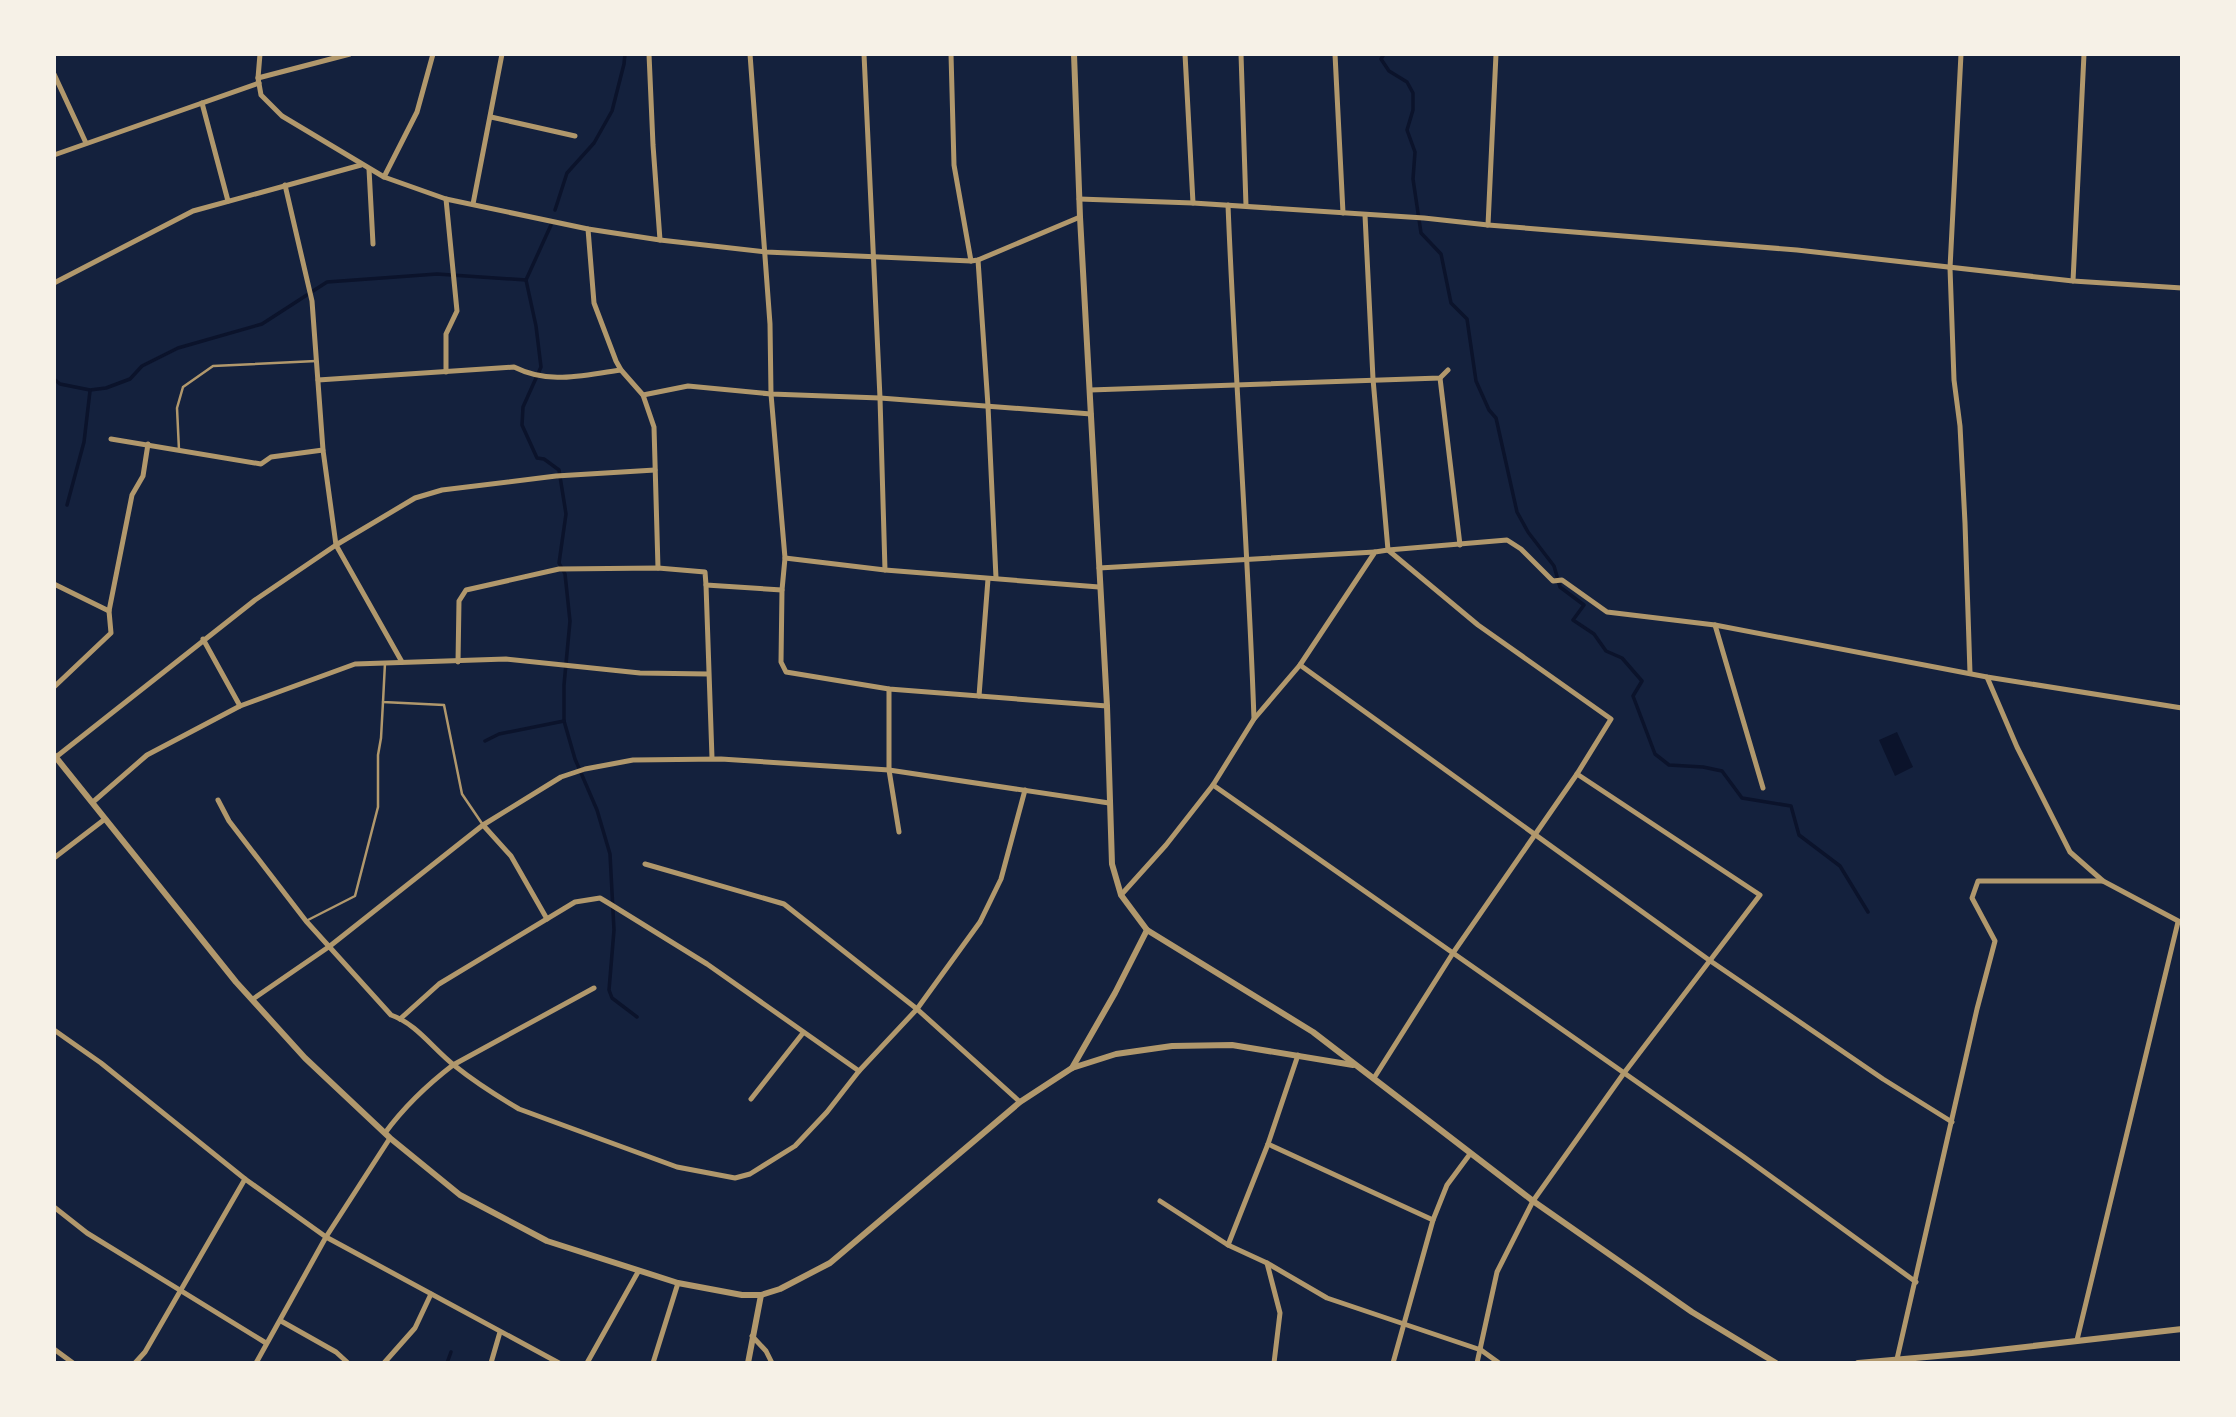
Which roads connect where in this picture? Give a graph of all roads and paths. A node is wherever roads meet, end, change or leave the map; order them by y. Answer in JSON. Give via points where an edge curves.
{"nodes":[{"id":1,"x":260,"y":54,"type":"edge"},
{"id":2,"x":351,"y":54,"type":"edge"},
{"id":3,"x":433,"y":54,"type":"edge"},
{"id":4,"x":502,"y":54,"type":"edge"},
{"id":5,"x":649,"y":54,"type":"edge"},
{"id":6,"x":750,"y":54,"type":"edge"},
{"id":7,"x":864,"y":54,"type":"edge"},
{"id":8,"x":951,"y":54,"type":"edge"},
{"id":9,"x":1074,"y":54,"type":"edge"},
{"id":10,"x":1185,"y":54,"type":"edge"},
{"id":11,"x":1241,"y":54,"type":"edge"},
{"id":12,"x":1335,"y":54,"type":"edge"},
{"id":13,"x":1496,"y":54,"type":"edge"},
{"id":14,"x":1961,"y":54,"type":"edge"},
{"id":15,"x":2084,"y":54,"type":"edge"},
{"id":16,"x":54,"y":74,"type":"edge"},
{"id":17,"x":259,"y":81,"type":"junction"},
{"id":18,"x":202,"y":103,"type":"junction"},
{"id":19,"x":491,"y":117,"type":"junction"},
{"id":20,"x":575,"y":136,"type":"dead end"},
{"id":21,"x":86,"y":143,"type":"junction"},
{"id":22,"x":54,"y":155,"type":"edge"},
{"id":23,"x":361,"y":165,"type":"junction"},
{"id":24,"x":369,"y":169,"type":"junction"},
{"id":25,"x":384,"y":177,"type":"junction"},
{"id":26,"x":285,"y":185,"type":"junction"},
{"id":27,"x":446,"y":199,"type":"junction"},
{"id":28,"x":1079,"y":199,"type":"junction"},
{"id":29,"x":228,"y":201,"type":"junction"},
{"id":30,"x":1193,"y":203,"type":"junction"},
{"id":31,"x":473,"y":204,"type":"junction"},
{"id":32,"x":1228,"y":205,"type":"junction"},
{"id":33,"x":1246,"y":206,"type":"junction"},
{"id":34,"x":1343,"y":213,"type":"junction"},
{"id":35,"x":1365,"y":215,"type":"junction"},
{"id":36,"x":1080,"y":217,"type":"junction"},
{"id":37,"x":1488,"y":225,"type":"junction"},
{"id":38,"x":588,"y":229,"type":"junction"},
{"id":39,"x":660,"y":240,"type":"junction"},
{"id":40,"x":373,"y":244,"type":"dead end"},
{"id":41,"x":766,"y":252,"type":"junction"},
{"id":42,"x":874,"y":257,"type":"junction"},
{"id":43,"x":975,"y":261,"type":"junction"},
{"id":44,"x":1950,"y":268,"type":"junction"},
{"id":45,"x":2073,"y":281,"type":"junction"},
{"id":46,"x":54,"y":283,"type":"edge"},
{"id":47,"x":2182,"y":288,"type":"edge"},
{"id":48,"x":317,"y":361,"type":"junction"},
{"id":49,"x":621,"y":370,"type":"junction"},
{"id":50,"x":1448,"y":370,"type":"dead end"},
{"id":51,"x":446,"y":372,"type":"junction"},
{"id":52,"x":1440,"y":378,"type":"junction"},
{"id":53,"x":1373,"y":379,"type":"junction"},
{"id":54,"x":318,"y":380,"type":"junction"},
{"id":55,"x":1236,"y":386,"type":"junction"},
{"id":56,"x":1090,"y":390,"type":"junction"},
{"id":57,"x":771,"y":394,"type":"junction"},
{"id":58,"x":643,"y":395,"type":"junction"},
{"id":59,"x":880,"y":398,"type":"junction"},
{"id":60,"x":988,"y":406,"type":"junction"},
{"id":61,"x":1091,"y":414,"type":"junction"},
{"id":62,"x":111,"y":439,"type":"dead end"},
{"id":63,"x":148,"y":444,"type":"junction"},
{"id":64,"x":179,"y":450,"type":"junction"},
{"id":65,"x":323,"y":450,"type":"junction"},
{"id":66,"x":655,"y":470,"type":"junction"},
{"id":67,"x":336,"y":545,"type":"junction"},
{"id":68,"x":1460,"y":545,"type":"junction"},
{"id":69,"x":1388,"y":550,"type":"junction"},
{"id":70,"x":1375,"y":552,"type":"junction"},
{"id":71,"x":785,"y":558,"type":"junction"},
{"id":72,"x":1248,"y":561,"type":"junction"},
{"id":73,"x":658,"y":568,"type":"junction"},
{"id":74,"x":1099,"y":568,"type":"junction"},
{"id":75,"x":885,"y":570,"type":"junction"},
{"id":76,"x":996,"y":578,"type":"junction"},
{"id":77,"x":988,"y":579,"type":"junction"},
{"id":78,"x":54,"y":584,"type":"edge"},
{"id":79,"x":706,"y":585,"type":"junction"},
{"id":80,"x":1099,"y":587,"type":"junction"},
{"id":81,"x":782,"y":590,"type":"junction"},
{"id":82,"x":108,"y":611,"type":"junction"},
{"id":83,"x":1716,"y":625,"type":"junction"},
{"id":84,"x":203,"y":639,"type":"junction"},
{"id":85,"x":458,"y":662,"type":"junction"},
{"id":86,"x":385,"y":663,"type":"junction"},
{"id":87,"x":402,"y":663,"type":"junction"},
{"id":88,"x":1300,"y":664,"type":"junction"},
{"id":89,"x":1970,"y":673,"type":"junction"},
{"id":90,"x":708,"y":674,"type":"junction"},
{"id":91,"x":1987,"y":677,"type":"junction"},
{"id":92,"x":54,"y":687,"type":"edge"},
{"id":93,"x":889,"y":689,"type":"junction"},
{"id":94,"x":979,"y":696,"type":"junction"},
{"id":95,"x":383,"y":702,"type":"junction"},
{"id":96,"x":240,"y":706,"type":"junction"},
{"id":97,"x":1107,"y":706,"type":"junction"},
{"id":98,"x":2182,"y":708,"type":"edge"},
{"id":99,"x":1254,"y":719,"type":"junction"},
{"id":100,"x":55,"y":756,"type":"edge"},
{"id":101,"x":712,"y":758,"type":"junction"},
{"id":102,"x":889,"y":770,"type":"junction"},
{"id":103,"x":1577,"y":774,"type":"junction"},
{"id":104,"x":1213,"y":785,"type":"junction"},
{"id":105,"x":1763,"y":788,"type":"dead end"},
{"id":106,"x":1025,"y":790,"type":"junction"},
{"id":107,"x":218,"y":800,"type":"dead end"},
{"id":108,"x":93,"y":802,"type":"junction"},
{"id":109,"x":1109,"y":803,"type":"junction"},
{"id":110,"x":105,"y":819,"type":"junction"},
{"id":111,"x":483,"y":825,"type":"junction"},
{"id":112,"x":899,"y":832,"type":"dead end"},
{"id":113,"x":1536,"y":835,"type":"junction"},
{"id":114,"x":54,"y":858,"type":"edge"},
{"id":115,"x":645,"y":864,"type":"dead end"},
{"id":116,"x":2103,"y":881,"type":"junction"},
{"id":117,"x":1121,"y":895,"type":"junction"},
{"id":118,"x":547,"y":919,"type":"junction"},
{"id":119,"x":306,"y":921,"type":"junction"},
{"id":120,"x":2180,"y":923,"type":"edge"},
{"id":121,"x":1147,"y":930,"type":"junction"},
{"id":122,"x":330,"y":946,"type":"junction"},
{"id":123,"x":1453,"y":953,"type":"junction"},
{"id":124,"x":1709,"y":960,"type":"junction"},
{"id":125,"x":594,"y":988,"type":"dead end"},
{"id":126,"x":253,"y":999,"type":"junction"},
{"id":127,"x":917,"y":1009,"type":"junction"},
{"id":128,"x":400,"y":1019,"type":"junction"},
{"id":129,"x":54,"y":1030,"type":"edge"},
{"id":130,"x":803,"y":1033,"type":"junction"},
{"id":131,"x":1298,"y":1055,"type":"junction"},
{"id":132,"x":453,"y":1065,"type":"junction"},
{"id":133,"x":1355,"y":1066,"type":"junction"},
{"id":134,"x":1072,"y":1068,"type":"junction"},
{"id":135,"x":859,"y":1071,"type":"junction"},
{"id":136,"x":1624,"y":1073,"type":"junction"},
{"id":137,"x":1374,"y":1078,"type":"junction"},
{"id":138,"x":751,"y":1099,"type":"dead end"},
{"id":139,"x":1020,"y":1102,"type":"junction"},
{"id":140,"x":1952,"y":1122,"type":"junction"},
{"id":141,"x":387,"y":1135,"type":"junction"},
{"id":142,"x":1268,"y":1144,"type":"junction"},
{"id":143,"x":1470,"y":1154,"type":"junction"},
{"id":144,"x":245,"y":1179,"type":"junction"},
{"id":145,"x":1160,"y":1201,"type":"dead end"},
{"id":146,"x":1534,"y":1201,"type":"junction"},
{"id":147,"x":54,"y":1207,"type":"edge"},
{"id":148,"x":1433,"y":1220,"type":"junction"},
{"id":149,"x":326,"y":1237,"type":"junction"},
{"id":150,"x":1228,"y":1245,"type":"junction"},
{"id":151,"x":1267,"y":1263,"type":"junction"},
{"id":152,"x":638,"y":1272,"type":"junction"},
{"id":153,"x":1916,"y":1282,"type":"junction"},
{"id":154,"x":678,"y":1283,"type":"junction"},
{"id":155,"x":179,"y":1290,"type":"junction"},
{"id":156,"x":431,"y":1294,"type":"junction"},
{"id":157,"x":761,"y":1295,"type":"junction"},
{"id":158,"x":281,"y":1321,"type":"junction"},
{"id":159,"x":1403,"y":1323,"type":"junction"},
{"id":160,"x":2182,"y":1329,"type":"edge"},
{"id":161,"x":500,"y":1332,"type":"junction"},
{"id":162,"x":752,"y":1336,"type":"junction"},
{"id":163,"x":2077,"y":1340,"type":"junction"},
{"id":164,"x":265,"y":1343,"type":"junction"},
{"id":165,"x":54,"y":1349,"type":"edge"},
{"id":166,"x":1481,"y":1350,"type":"junction"},
{"id":167,"x":1972,"y":1353,"type":"junction"},
{"id":168,"x":1897,"y":1359,"type":"junction"},
{"id":169,"x":73,"y":1363,"type":"edge"},
{"id":170,"x":135,"y":1363,"type":"edge"},
{"id":171,"x":256,"y":1363,"type":"edge"},
{"id":172,"x":348,"y":1363,"type":"edge"},
{"id":173,"x":383,"y":1363,"type":"edge"},
{"id":174,"x":491,"y":1363,"type":"edge"},
{"id":175,"x":559,"y":1363,"type":"edge"},
{"id":176,"x":587,"y":1363,"type":"edge"},
{"id":177,"x":653,"y":1363,"type":"edge"},
{"id":178,"x":748,"y":1363,"type":"edge"},
{"id":179,"x":772,"y":1363,"type":"edge"},
{"id":180,"x":1274,"y":1363,"type":"edge"},
{"id":181,"x":1393,"y":1363,"type":"edge"},
{"id":182,"x":1477,"y":1363,"type":"edge"},
{"id":183,"x":1499,"y":1363,"type":"edge"},
{"id":184,"x":1776,"y":1363,"type":"edge"},
{"id":185,"x":1858,"y":1363,"type":"edge"},
{"id":186,"x":1972,"y":1363,"type":"edge"}],
"edges":[{"from":1,"to":17,"type":"street"},
{"from":2,"to":17,"type":"street"},
{"from":3,"to":25,"type":"street","via":[[417,111]]},
{"from":4,"to":19,"type":"street"},
{"from":5,"to":39,"type":"street"},
{"from":6,"to":41,"type":"street"},
{"from":7,"to":42,"type":"street"},
{"from":8,"to":43,"type":"street","via":[[954,164]]},
{"from":9,"to":28,"type":"street"},
{"from":10,"to":30,"type":"street"},
{"from":11,"to":33,"type":"street"},
{"from":12,"to":34,"type":"street"},
{"from":13,"to":37,"type":"street"},
{"from":14,"to":44,"type":"street"},
{"from":15,"to":45,"type":"street"},
{"from":16,"to":21,"type":"street"},
{"from":17,"to":18,"type":"street"},
{"from":17,"to":23,"type":"street","via":[[261,95],[282,116]]},
{"from":18,"to":21,"type":"street"},
{"from":18,"to":29,"type":"street"},
{"from":19,"to":20,"type":"street"},
{"from":19,"to":31,"type":"street"},
{"from":21,"to":22,"type":"street"},
{"from":23,"to":24,"type":"street"},
{"from":23,"to":26,"type":"street"},
{"from":24,"to":25,"type":"street"},
{"from":24,"to":40,"type":"street"},
{"from":25,"to":27,"type":"street"},
{"from":26,"to":29,"type":"street"},
{"from":26,"to":48,"type":"street","via":[[312,301]]},
{"from":27,"to":31,"type":"street"},
{"from":27,"to":51,"type":"street","via":[[457,311],[446,334]]},
{"from":28,"to":30,"type":"street"},
{"from":28,"to":36,"type":"street"},
{"from":29,"to":46,"type":"street","via":[[193,211]]},
{"from":30,"to":32,"type":"street"},
{"from":31,"to":38,"type":"street"},
{"from":32,"to":33,"type":"street"},
{"from":32,"to":55,"type":"street"},
{"from":33,"to":34,"type":"street"},
{"from":34,"to":35,"type":"street"},
{"from":35,"to":37,"type":"street"},
{"from":35,"to":53,"type":"street"},
{"from":36,"to":43,"type":"street"},
{"from":36,"to":56,"type":"street"},
{"from":37,"to":44,"type":"street","via":[[1797,250]]},
{"from":38,"to":39,"type":"street"},
{"from":38,"to":49,"type":"street","via":[[594,303]]},
{"from":39,"to":41,"type":"street"},
{"from":41,"to":42,"type":"street"},
{"from":41,"to":57,"type":"street"},
{"from":42,"to":43,"type":"street"},
{"from":42,"to":59,"type":"street"},
{"from":43,"to":60,"type":"street"},
{"from":44,"to":45,"type":"street"},
{"from":44,"to":89,"type":"street"},
{"from":45,"to":47,"type":"street"},
{"from":48,"to":54,"type":"street"},
{"from":48,"to":64,"type":"lane","via":[[213,366],[183,387],[177,408]]},
{"from":49,"to":51,"type":"street","via":[[554,379],[531,376],[514,367]]},
{"from":49,"to":58,"type":"street"},
{"from":50,"to":52,"type":"street"},
{"from":51,"to":54,"type":"street"},
{"from":52,"to":53,"type":"street"},
{"from":52,"to":68,"type":"street"},
{"from":53,"to":55,"type":"street"},
{"from":53,"to":69,"type":"street"},
{"from":54,"to":65,"type":"street"},
{"from":55,"to":56,"type":"street"},
{"from":55,"to":72,"type":"street"},
{"from":56,"to":61,"type":"street"},
{"from":57,"to":58,"type":"street","via":[[688,386]]},
{"from":57,"to":59,"type":"street"},
{"from":57,"to":71,"type":"street"},
{"from":58,"to":66,"type":"street","via":[[654,427]]},
{"from":59,"to":60,"type":"street"},
{"from":59,"to":75,"type":"street"},
{"from":60,"to":61,"type":"street"},
{"from":60,"to":76,"type":"street"},
{"from":61,"to":74,"type":"street"},
{"from":62,"to":63,"type":"street"},
{"from":63,"to":64,"type":"street"},
{"from":63,"to":82,"type":"street","via":[[143,476],[132,495]]},
{"from":64,"to":65,"type":"street","via":[[261,464],[271,457]]},
{"from":65,"to":67,"type":"street"},
{"from":66,"to":67,"type":"street","via":[[442,490],[415,498]]},
{"from":66,"to":73,"type":"street"},
{"from":67,"to":84,"type":"street"},
{"from":67,"to":87,"type":"street"},
{"from":68,"to":69,"type":"street"},
{"from":68,"to":83,"type":"street","via":[[1507,540],[1553,580],[1562,580],[1607,612]]},
{"from":69,"to":70,"type":"street"},
{"from":69,"to":103,"type":"street","via":[[1478,625],[1611,719]]},
{"from":70,"to":72,"type":"street"},
{"from":70,"to":88,"type":"street"},
{"from":71,"to":75,"type":"street"},
{"from":71,"to":81,"type":"street"},
{"from":72,"to":74,"type":"street"},
{"from":72,"to":99,"type":"street"},
{"from":73,"to":79,"type":"street","via":[[705,572]]},
{"from":73,"to":85,"type":"street","via":[[562,569],[466,590],[458,601]]},
{"from":74,"to":80,"type":"street"},
{"from":75,"to":77,"type":"street"},
{"from":76,"to":77,"type":"street"},
{"from":76,"to":80,"type":"street"},
{"from":77,"to":94,"type":"street"},
{"from":78,"to":82,"type":"street"},
{"from":79,"to":81,"type":"street"},
{"from":79,"to":90,"type":"street"},
{"from":80,"to":97,"type":"street"},
{"from":81,"to":93,"type":"street","via":[[781,662],[786,672]]},
{"from":82,"to":92,"type":"street","via":[[111,633]]},
{"from":83,"to":89,"type":"street"},
{"from":83,"to":105,"type":"street"},
{"from":84,"to":96,"type":"street"},
{"from":84,"to":100,"type":"street"},
{"from":85,"to":87,"type":"street"},
{"from":85,"to":90,"type":"street","via":[[506,659],[640,673]]},
{"from":86,"to":87,"type":"street"},
{"from":86,"to":95,"type":"lane"},
{"from":86,"to":96,"type":"street","via":[[355,664]]},
{"from":88,"to":99,"type":"street"},
{"from":88,"to":113,"type":"street"},
{"from":89,"to":91,"type":"street"},
{"from":90,"to":101,"type":"street"},
{"from":91,"to":98,"type":"street"},
{"from":91,"to":116,"type":"street","via":[[2070,852]]},
{"from":93,"to":94,"type":"street"},
{"from":93,"to":102,"type":"street"},
{"from":94,"to":97,"type":"street"},
{"from":95,"to":111,"type":"lane","via":[[444,705],[462,794]]},
{"from":95,"to":119,"type":"lane","via":[[378,807],[355,896]]},
{"from":96,"to":108,"type":"street","via":[[146,755]]},
{"from":97,"to":109,"type":"street"},
{"from":99,"to":104,"type":"street"},
{"from":100,"to":108,"type":"street"},
{"from":101,"to":102,"type":"street"},
{"from":101,"to":111,"type":"street","via":[[633,760],[585,769],[561,777]]},
{"from":102,"to":106,"type":"street"},
{"from":102,"to":112,"type":"street"},
{"from":103,"to":113,"type":"street"},
{"from":103,"to":124,"type":"street","via":[[1760,895]]},
{"from":104,"to":117,"type":"street"},
{"from":104,"to":123,"type":"street"},
{"from":106,"to":109,"type":"street"},
{"from":106,"to":127,"type":"street","via":[[1001,879],[980,922]]},
{"from":107,"to":119,"type":"street"},
{"from":108,"to":110,"type":"street"},
{"from":109,"to":117,"type":"street","via":[[1112,864]]},
{"from":110,"to":114,"type":"street"},
{"from":110,"to":126,"type":"street"},
{"from":111,"to":118,"type":"street","via":[[511,856]]},
{"from":111,"to":122,"type":"street"},
{"from":113,"to":123,"type":"street"},
{"from":113,"to":124,"type":"street"},
{"from":115,"to":127,"type":"street","via":[[784,904]]},
{"from":116,"to":120,"type":"street"},
{"from":116,"to":140,"type":"street","via":[[1978,881],[1972,898],[1994,941]]},
{"from":117,"to":121,"type":"street"},
{"from":118,"to":128,"type":"street","via":[[439,984]]},
{"from":118,"to":130,"type":"street","via":[[575,901],[600,898],[706,964]]},
{"from":119,"to":122,"type":"street"},
{"from":120,"to":163,"type":"street"},
{"from":121,"to":133,"type":"street","via":[[1313,1032]]},
{"from":121,"to":134,"type":"street"},
{"from":122,"to":126,"type":"street"},
{"from":122,"to":128,"type":"street","via":[[391,1016]]},
{"from":123,"to":136,"type":"street"},
{"from":123,"to":137,"type":"street"},
{"from":124,"to":136,"type":"street"},
{"from":124,"to":140,"type":"street"},
{"from":125,"to":132,"type":"street"},
{"from":126,"to":141,"type":"street","via":[[305,1058]]},
{"from":127,"to":135,"type":"street"},
{"from":127,"to":139,"type":"street"},
{"from":128,"to":132,"type":"street"},
{"from":129,"to":144,"type":"street"},
{"from":130,"to":135,"type":"street"},
{"from":130,"to":138,"type":"street"},
{"from":131,"to":133,"type":"street"},
{"from":131,"to":134,"type":"street","via":[[1232,1045],[1172,1046],[1116,1054]]},
{"from":131,"to":142,"type":"street"},
{"from":132,"to":135,"type":"street","via":[[519,1109],[677,1167],[735,1178],[750,1174],[795,1146]]},
{"from":132,"to":141,"type":"street","via":[[399,1114]]},
{"from":133,"to":137,"type":"street"},
{"from":134,"to":139,"type":"street"},
{"from":136,"to":146,"type":"street"},
{"from":136,"to":153,"type":"street"},
{"from":137,"to":143,"type":"street"},
{"from":139,"to":157,"type":"street","via":[[831,1263]]},
{"from":140,"to":153,"type":"street"},
{"from":141,"to":149,"type":"street"},
{"from":141,"to":152,"type":"street","via":[[460,1195],[547,1241]]},
{"from":142,"to":148,"type":"street"},
{"from":142,"to":150,"type":"street"},
{"from":143,"to":146,"type":"street"},
{"from":143,"to":148,"type":"street","via":[[1447,1185]]},
{"from":144,"to":149,"type":"street"},
{"from":144,"to":155,"type":"street"},
{"from":145,"to":150,"type":"street"},
{"from":146,"to":166,"type":"street","via":[[1497,1272]]},
{"from":146,"to":184,"type":"street","via":[[1692,1312]]},
{"from":147,"to":155,"type":"street"},
{"from":148,"to":159,"type":"street"},
{"from":149,"to":156,"type":"street"},
{"from":149,"to":158,"type":"street"},
{"from":150,"to":151,"type":"street"},
{"from":151,"to":159,"type":"street","via":[[1327,1298]]},
{"from":151,"to":180,"type":"street","via":[[1280,1313]]},
{"from":152,"to":154,"type":"street"},
{"from":152,"to":176,"type":"street"},
{"from":153,"to":168,"type":"street"},
{"from":154,"to":157,"type":"street"},
{"from":154,"to":177,"type":"street"},
{"from":155,"to":164,"type":"street"},
{"from":155,"to":170,"type":"street"},
{"from":156,"to":161,"type":"street"},
{"from":156,"to":173,"type":"street","via":[[415,1328]]},
{"from":157,"to":162,"type":"street"},
{"from":158,"to":164,"type":"street"},
{"from":158,"to":172,"type":"street"},
{"from":159,"to":166,"type":"street"},
{"from":159,"to":181,"type":"street"},
{"from":160,"to":163,"type":"street"},
{"from":161,"to":174,"type":"street"},
{"from":161,"to":175,"type":"street"},
{"from":162,"to":178,"type":"street"},
{"from":162,"to":179,"type":"street"},
{"from":163,"to":167,"type":"street"},
{"from":164,"to":171,"type":"street"},
{"from":165,"to":169,"type":"street"},
{"from":166,"to":182,"type":"street"},
{"from":166,"to":183,"type":"street"},
{"from":167,"to":168,"type":"street"},
{"from":167,"to":186,"type":"street"},
{"from":168,"to":185,"type":"street"}]}
